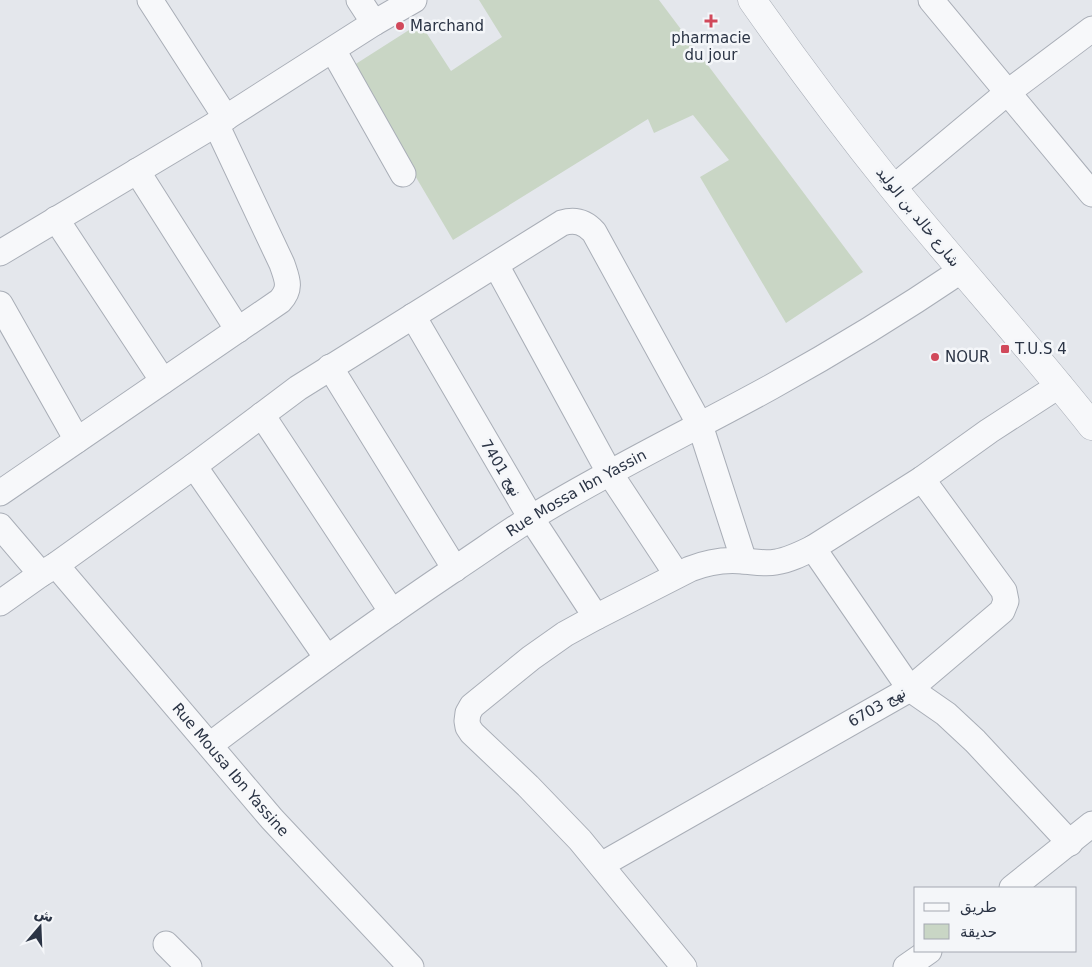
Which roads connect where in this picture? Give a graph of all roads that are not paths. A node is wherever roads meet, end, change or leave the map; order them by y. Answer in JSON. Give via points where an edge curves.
{"nodes":[{"id":1,"x":150,"y":0,"type":"edge"},
{"id":2,"x":359,"y":0,"type":"edge"},
{"id":3,"x":414,"y":0,"type":"edge"},
{"id":4,"x":752,"y":0,"type":"edge"},
{"id":5,"x":940,"y":3,"type":"edge"},
{"id":6,"x":374,"y":23,"type":"junction"},
{"id":7,"x":1092,"y":29,"type":"edge"},
{"id":8,"x":333,"y":50,"type":"junction"},
{"id":9,"x":1008,"y":92,"type":"junction"},
{"id":10,"x":221,"y":121,"type":"junction"},
{"id":11,"x":137,"y":171,"type":"junction"},
{"id":12,"x":403,"y":174,"type":"dead end"},
{"id":13,"x":892,"y":188,"type":"junction"},
{"id":14,"x":1092,"y":194,"type":"edge"},
{"id":15,"x":56,"y":219,"type":"junction"},
{"id":16,"x":0,"y":253,"type":"edge"},
{"id":17,"x":496,"y":265,"type":"junction"},
{"id":18,"x":962,"y":270,"type":"junction"},
{"id":19,"x":0,"y":304,"type":"edge"},
{"id":20,"x":413,"y":316,"type":"junction"},
{"id":21,"x":238,"y":330,"type":"junction"},
{"id":22,"x":330,"y":366,"type":"junction"},
{"id":23,"x":163,"y":381,"type":"junction"},
{"id":24,"x":1060,"y":385,"type":"junction"},
{"id":25,"x":262,"y":415,"type":"junction"},
{"id":26,"x":700,"y":425,"type":"junction"},
{"id":27,"x":1092,"y":426,"type":"edge"},
{"id":28,"x":77,"y":440,"type":"junction"},
{"id":29,"x":194,"y":466,"type":"junction"},
{"id":30,"x":609,"y":472,"type":"junction"},
{"id":31,"x":922,"y":480,"type":"junction"},
{"id":32,"x":0,"y":493,"type":"edge"},
{"id":33,"x":531,"y":518,"type":"junction"},
{"id":34,"x":0,"y":526,"type":"edge"},
{"id":35,"x":813,"y":548,"type":"junction"},
{"id":36,"x":744,"y":561,"type":"junction"},
{"id":37,"x":455,"y":568,"type":"junction"},
{"id":38,"x":48,"y":570,"type":"junction"},
{"id":39,"x":677,"y":576,"type":"junction"},
{"id":40,"x":0,"y":603,"type":"edge"},
{"id":41,"x":392,"y":612,"type":"junction"},
{"id":42,"x":596,"y":617,"type":"junction"},
{"id":43,"x":327,"y":658,"type":"junction"},
{"id":44,"x":910,"y":689,"type":"junction"},
{"id":45,"x":210,"y":745,"type":"junction"},
{"id":46,"x":1092,"y":824,"type":"edge"},
{"id":47,"x":1070,"y":843,"type":"junction"},
{"id":48,"x":601,"y":865,"type":"junction"},
{"id":49,"x":1013,"y":887,"type":"edge"},
{"id":50,"x":166,"y":944,"type":"dead end"},
{"id":51,"x":928,"y":952,"type":"edge"},
{"id":52,"x":189,"y":967,"type":"edge"},
{"id":53,"x":411,"y":967,"type":"edge"},
{"id":54,"x":684,"y":967,"type":"edge"},
{"id":55,"x":906,"y":967,"type":"edge"}],
"edges":[{"from":1,"to":10,"type":"street"},
{"from":2,"to":6,"type":"street"},
{"from":3,"to":6,"type":"street"},
{"from":4,"to":13,"type":"street","name":"شارع خالد بن الوليد"},
{"from":5,"to":9,"type":"street"},
{"from":6,"to":8,"type":"street"},
{"from":7,"to":9,"type":"street"},
{"from":8,"to":10,"type":"street"},
{"from":8,"to":12,"type":"street"},
{"from":9,"to":13,"type":"street"},
{"from":9,"to":14,"type":"street"},
{"from":10,"to":11,"type":"street"},
{"from":10,"to":21,"type":"street","via":[[289,287],[280,301]]},
{"from":11,"to":15,"type":"street"},
{"from":11,"to":21,"type":"street"},
{"from":13,"to":18,"type":"street","name":"شارع خالد بن الوليد"},
{"from":15,"to":16,"type":"street"},
{"from":15,"to":23,"type":"street"},
{"from":17,"to":20,"type":"street"},
{"from":17,"to":26,"type":"street","via":[[562,223],[576,221],[589,226]]},
{"from":17,"to":30,"type":"street"},
{"from":18,"to":24,"type":"street","name":"شارع خالد بن الوليد"},
{"from":18,"to":26,"type":"street","name":"Rue Mossa Ibn Yassin","via":[[854,340]]},
{"from":19,"to":28,"type":"street"},
{"from":20,"to":22,"type":"street"},
{"from":20,"to":33,"type":"street","name":"نهج 7401"},
{"from":21,"to":23,"type":"street"},
{"from":22,"to":25,"type":"street"},
{"from":22,"to":37,"type":"street"},
{"from":23,"to":28,"type":"street"},
{"from":24,"to":27,"type":"street","name":"شارع خالد بن الوليد"},
{"from":24,"to":31,"type":"street"},
{"from":25,"to":29,"type":"street"},
{"from":25,"to":41,"type":"street"},
{"from":26,"to":30,"type":"street","name":"Rue Mossa Ibn Yassin"},
{"from":26,"to":36,"type":"street"},
{"from":28,"to":32,"type":"street"},
{"from":29,"to":38,"type":"street"},
{"from":29,"to":43,"type":"street"},
{"from":30,"to":33,"type":"street","name":"Rue Mossa Ibn Yassin"},
{"from":30,"to":39,"type":"street"},
{"from":31,"to":35,"type":"street"},
{"from":31,"to":44,"type":"street","name":"نهج 6703","via":[[1004,591],[1006,601],[1002,610]]},
{"from":33,"to":37,"type":"street","name":"Rue Mossa Ibn Yassin"},
{"from":33,"to":42,"type":"street","name":"نهج 7401"},
{"from":34,"to":38,"type":"street","name":"Rue Mousa Ibn Yassine"},
{"from":35,"to":36,"type":"street","via":[[775,562]]},
{"from":35,"to":44,"type":"street"},
{"from":36,"to":39,"type":"street","via":[[702,564]]},
{"from":37,"to":41,"type":"street","name":"Rue Mossa Ibn Yassin"},
{"from":38,"to":40,"type":"street"},
{"from":38,"to":45,"type":"street","name":"Rue Mousa Ibn Yassine"},
{"from":39,"to":42,"type":"street"},
{"from":41,"to":43,"type":"street","name":"Rue Mossa Ibn Yassin"},
{"from":42,"to":48,"type":"street","via":[[523,664],[478,701],[467,721],[472,733],[541,800]]},
{"from":43,"to":45,"type":"street","name":"Rue Mossa Ibn Yassin"},
{"from":44,"to":47,"type":"street","via":[[946,714],[975,740]]},
{"from":44,"to":48,"type":"street","name":"نهج 6703"},
{"from":45,"to":53,"type":"street","name":"Rue Mousa Ibn Yassine","via":[[272,819]]},
{"from":46,"to":47,"type":"street"},
{"from":47,"to":49,"type":"street"},
{"from":48,"to":54,"type":"street"},
{"from":50,"to":52,"type":"street"},
{"from":51,"to":55,"type":"street"}]}
